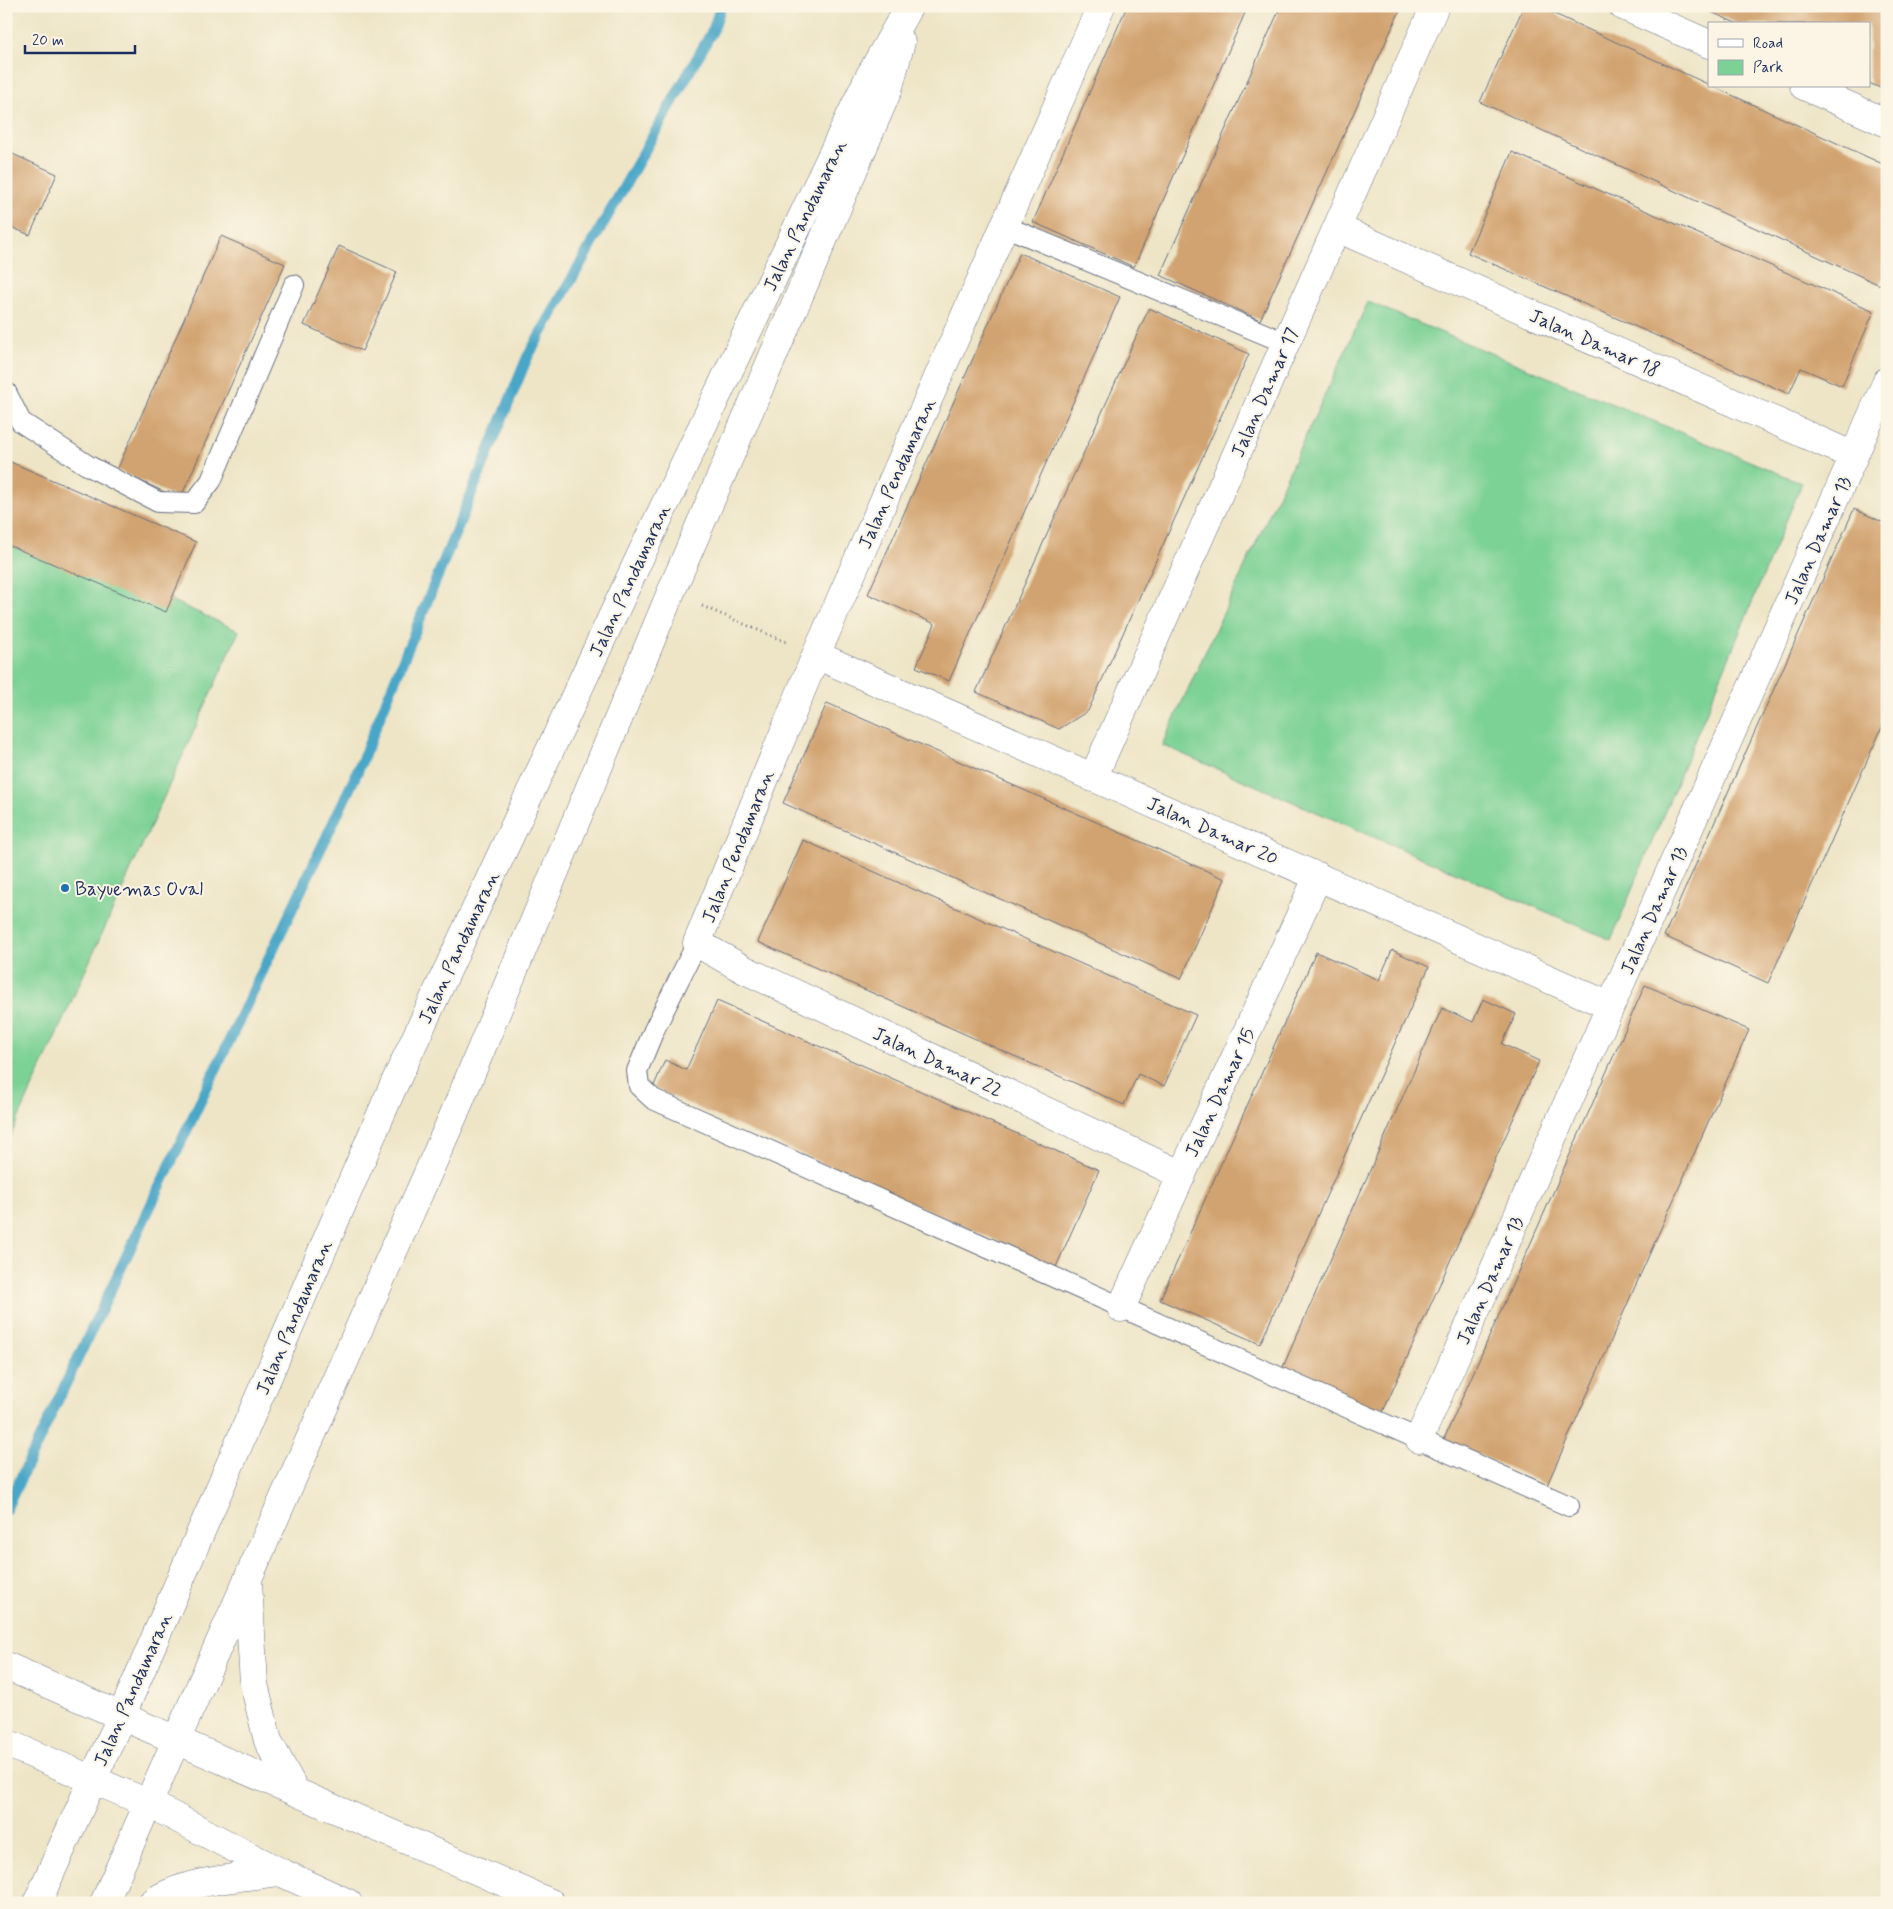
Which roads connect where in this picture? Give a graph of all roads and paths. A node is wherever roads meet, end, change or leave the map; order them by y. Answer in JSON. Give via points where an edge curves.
{"nodes":[{"id":1,"x":910,"y":6,"type":"edge"},
{"id":2,"x":1101,"y":6,"type":"edge"},
{"id":3,"x":1435,"y":6,"type":"edge"},
{"id":4,"x":1623,"y":6,"type":"edge"},
{"id":5,"x":1708,"y":44,"type":"edge"},
{"id":6,"x":1808,"y":88,"type":"edge"},
{"id":7,"x":1887,"y":123,"type":"edge"},
{"id":8,"x":1004,"y":226,"type":"junction"},
{"id":9,"x":1337,"y":228,"type":"junction"},
{"id":10,"x":294,"y":285,"type":"dead end"},
{"id":11,"x":1286,"y":343,"type":"junction"},
{"id":12,"x":1887,"y":381,"type":"edge"},
{"id":13,"x":6,"y":392,"type":"edge"},
{"id":14,"x":1854,"y":456,"type":"junction"},
{"id":15,"x":671,"y":592,"type":"junction"},
{"id":16,"x":816,"y":655,"type":"junction"},
{"id":17,"x":1093,"y":778,"type":"junction"},
{"id":18,"x":1318,"y":876,"type":"junction"},
{"id":19,"x":697,"y":943,"type":"junction"},
{"id":20,"x":1610,"y":1006,"type":"junction"},
{"id":21,"x":1182,"y":1175,"type":"junction"},
{"id":22,"x":1121,"y":1308,"type":"junction"},
{"id":23,"x":1419,"y":1439,"type":"junction"},
{"id":24,"x":1569,"y":1506,"type":"dead end"},
{"id":25,"x":247,"y":1579,"type":"junction"},
{"id":26,"x":6,"y":1666,"type":"edge"},
{"id":27,"x":121,"y":1717,"type":"junction"},
{"id":28,"x":177,"y":1741,"type":"junction"},
{"id":29,"x":6,"y":1743,"type":"edge"},
{"id":30,"x":91,"y":1780,"type":"junction"},
{"id":31,"x":295,"y":1791,"type":"junction"},
{"id":32,"x":150,"y":1804,"type":"junction"},
{"id":33,"x":280,"y":1872,"type":"junction"},
{"id":34,"x":37,"y":1903,"type":"edge"},
{"id":35,"x":104,"y":1903,"type":"edge"},
{"id":36,"x":152,"y":1903,"type":"edge"},
{"id":37,"x":348,"y":1903,"type":"edge"},
{"id":38,"x":551,"y":1903,"type":"edge"}],
"edges":[{"from":1,"to":15,"type":"street","name":"Jalan Pandamaran","via":[[888,90]]},
{"from":1,"to":27,"type":"street","name":"Jalan Pandamaran","via":[[868,79],[644,548],[391,1091]]},
{"from":2,"to":8,"type":"street","name":"Jalan Pendamaran"},
{"from":3,"to":9,"type":"street","name":"Jalan Damar 17"},
{"from":4,"to":5,"type":"street"},
{"from":6,"to":7,"type":"street"},
{"from":8,"to":11,"type":"lane"},
{"from":8,"to":16,"type":"street","name":"Jalan Pendamaran"},
{"from":9,"to":11,"type":"street","name":"Jalan Damar 17"},
{"from":9,"to":14,"type":"street","name":"Jalan Damar 18"},
{"from":10,"to":13,"type":"lane","via":[[211,481],[194,503],[158,502],[87,465],[21,422]]},
{"from":11,"to":17,"type":"street","name":"Jalan Damar 17"},
{"from":12,"to":14,"type":"street","name":"Jalan Damar 13"},
{"from":14,"to":20,"type":"street","name":"Jalan Damar 13"},
{"from":15,"to":16,"type":"path"},
{"from":15,"to":25,"type":"street","name":"Jalan Pandamaran","via":[[459,1103]]},
{"from":16,"to":17,"type":"street","name":"Jalan Damar 20"},
{"from":16,"to":19,"type":"street","name":"Jalan Pendamaran"},
{"from":17,"to":18,"type":"street","name":"Jalan Damar 20"},
{"from":18,"to":20,"type":"street","name":"Jalan Damar 20"},
{"from":18,"to":21,"type":"street","name":"Jalan Damar 15"},
{"from":19,"to":21,"type":"street","name":"Jalan Damar 22","via":[[745,970]]},
{"from":19,"to":22,"type":"lane","via":[[637,1071],[639,1086],[653,1099]]},
{"from":20,"to":23,"type":"street","name":"Jalan Damar 13"},
{"from":21,"to":22,"type":"street","name":"Jalan Damar 15"},
{"from":22,"to":23,"type":"lane"},
{"from":23,"to":24,"type":"lane"},
{"from":25,"to":28,"type":"street","name":"Jalan Pandamaran"},
{"from":25,"to":31,"type":"street","via":[[254,1684],[268,1741]]},
{"from":26,"to":27,"type":"street"},
{"from":27,"to":28,"type":"street"},
{"from":27,"to":30,"type":"street","name":"Jalan Pandamaran"},
{"from":28,"to":31,"type":"street"},
{"from":28,"to":32,"type":"street","name":"Jalan Pandamaran"},
{"from":29,"to":30,"type":"street"},
{"from":30,"to":32,"type":"street"},
{"from":30,"to":34,"type":"street","name":"Jalan Pandamaran"},
{"from":31,"to":38,"type":"street"},
{"from":32,"to":33,"type":"street"},
{"from":32,"to":35,"type":"street","name":"Jalan Pandamaran"},
{"from":33,"to":36,"type":"street","via":[[211,1881],[162,1895]]},
{"from":33,"to":37,"type":"street"}]}
